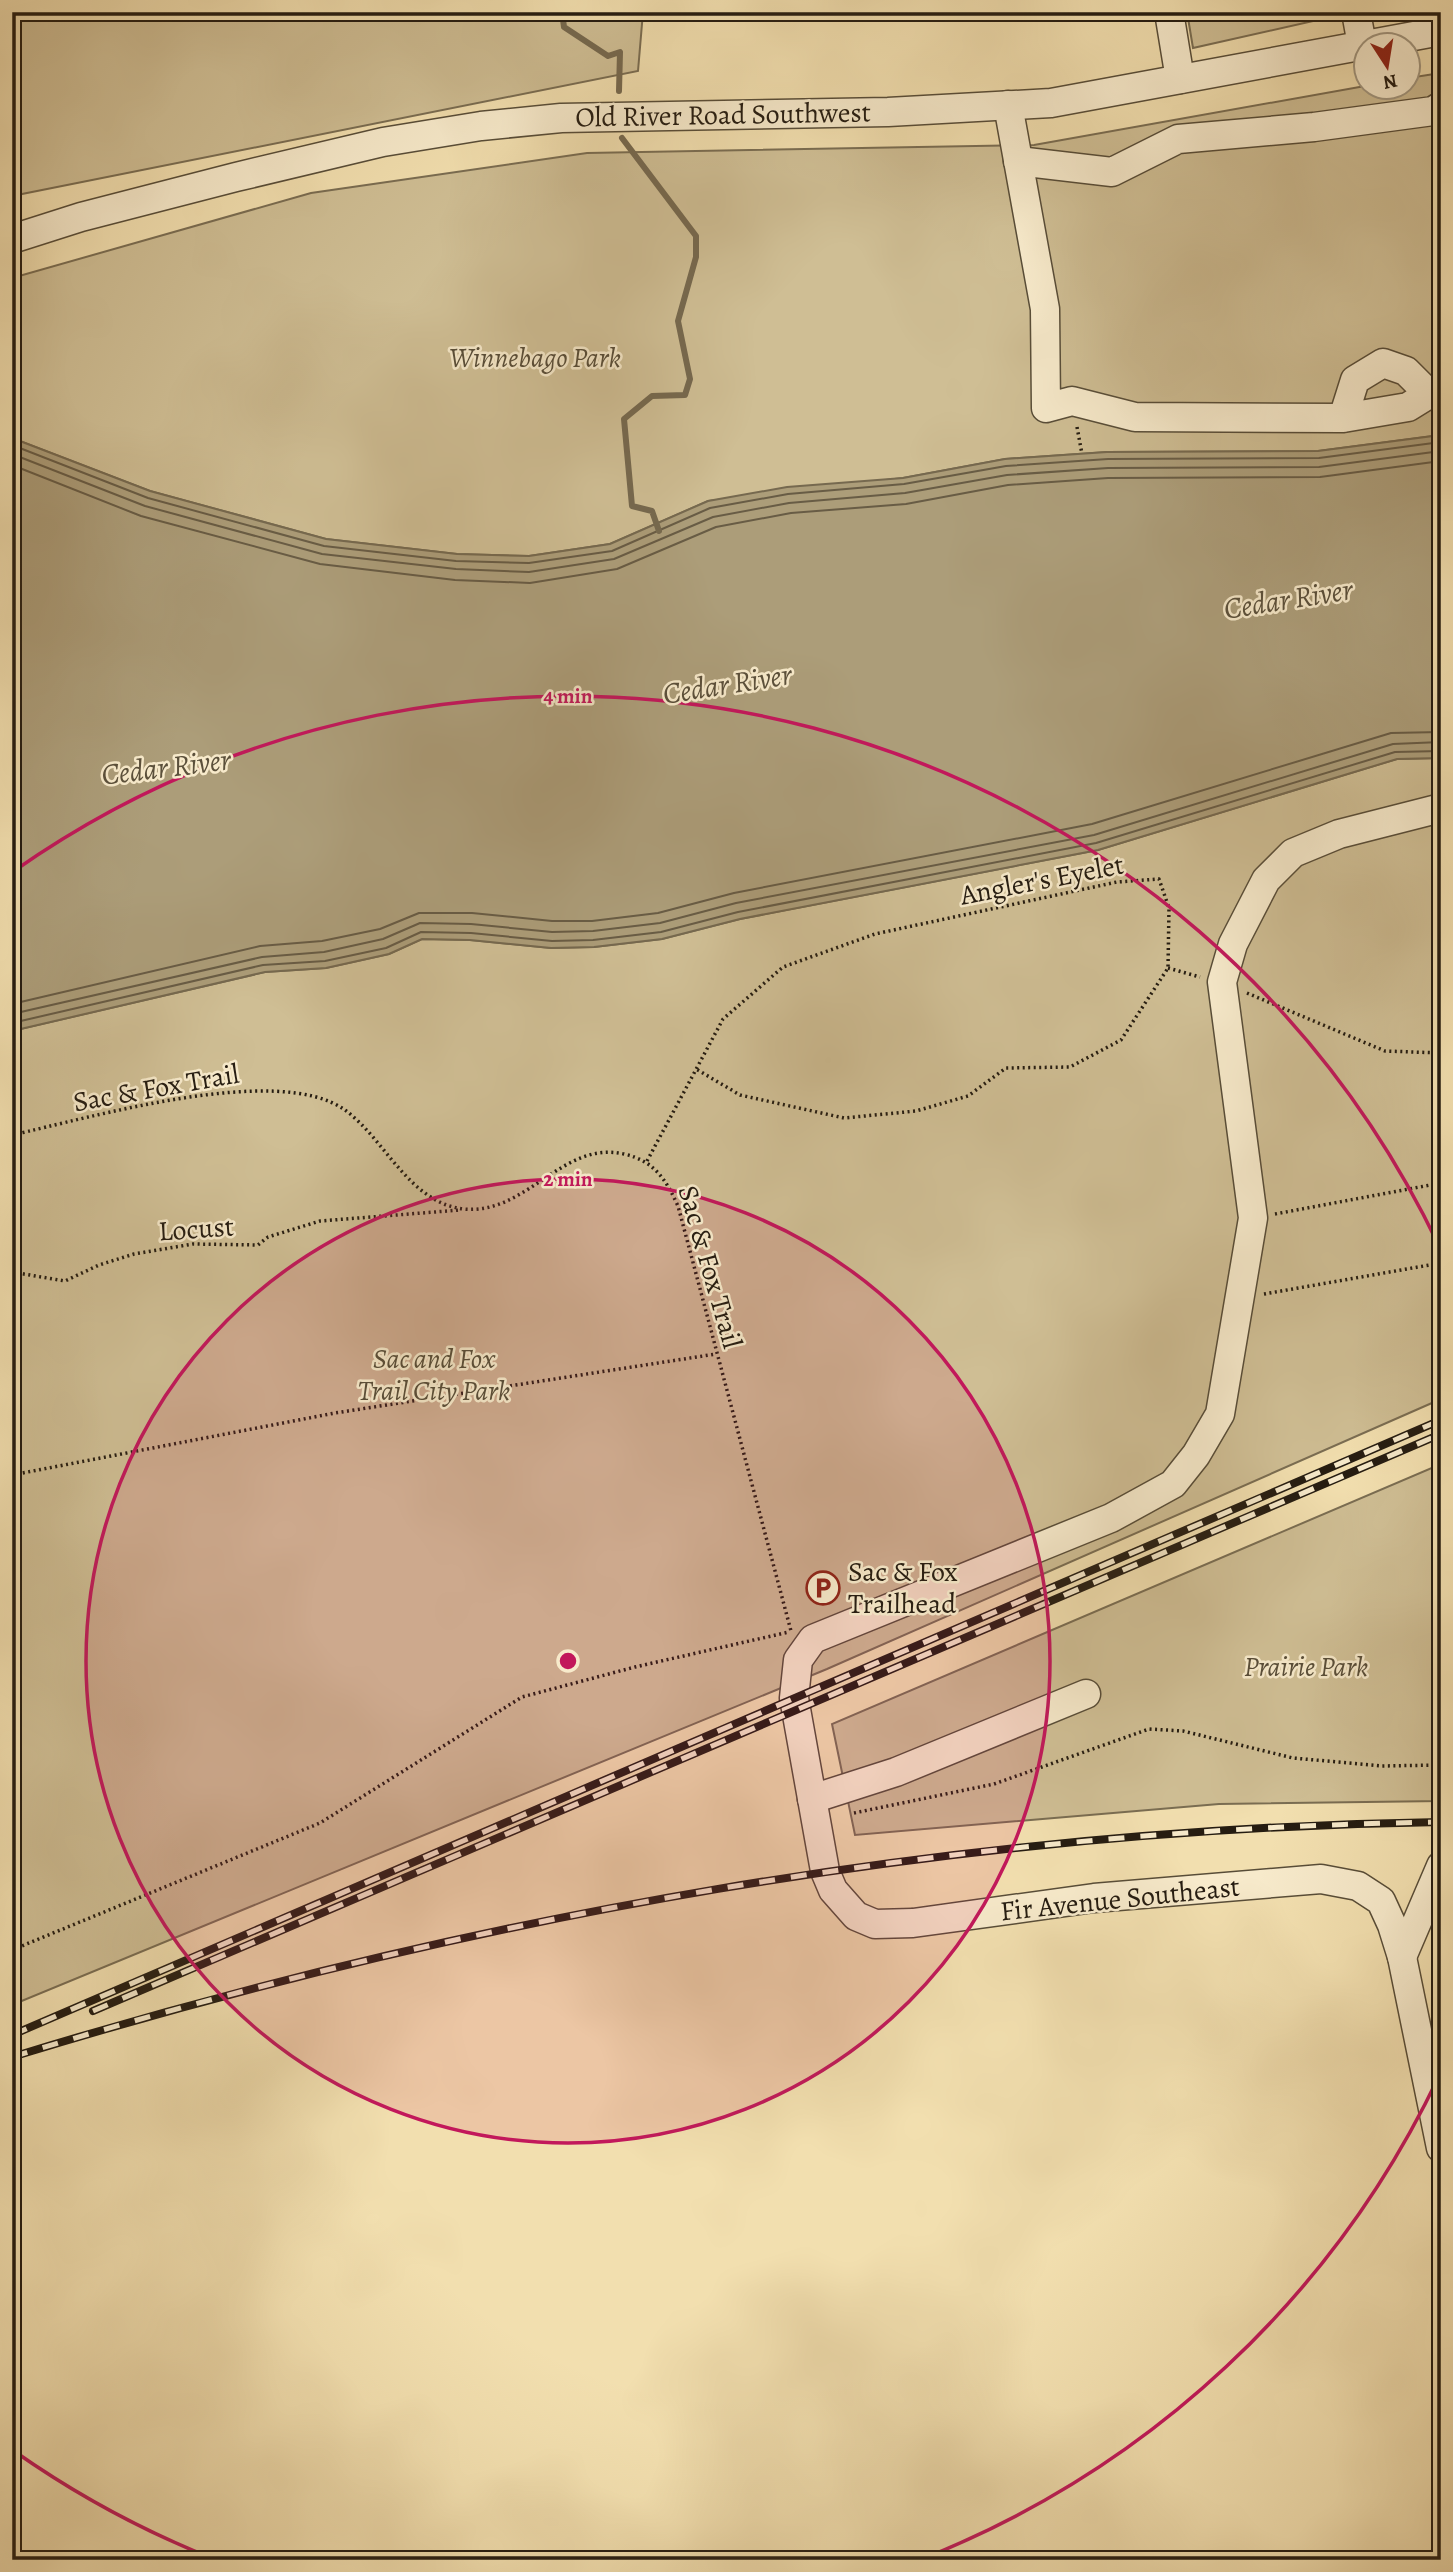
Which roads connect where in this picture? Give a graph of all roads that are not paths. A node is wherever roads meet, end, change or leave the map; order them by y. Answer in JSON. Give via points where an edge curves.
{"nodes":[{"id":1,"x":1169,"y":12,"type":"edge"},
{"id":2,"x":1356,"y":12,"type":"edge"},
{"id":3,"x":1441,"y":30,"type":"edge"},
{"id":4,"x":1360,"y":32,"type":"edge"},
{"id":5,"x":1422,"y":34,"type":"edge"},
{"id":6,"x":1352,"y":47,"type":"edge"},
{"id":7,"x":1180,"y":79,"type":"junction"},
{"id":8,"x":1009,"y":105,"type":"junction"},
{"id":9,"x":1441,"y":106,"type":"edge"},
{"id":10,"x":1018,"y":161,"type":"junction"},
{"id":11,"x":12,"y":239,"type":"edge"},
{"id":12,"x":1343,"y":418,"type":"dead end"},
{"id":13,"x":1441,"y":808,"type":"edge"},
{"id":14,"x":1086,"y":1694,"type":"dead end"},
{"id":15,"x":814,"y":1809,"type":"junction"},
{"id":16,"x":1441,"y":1866,"type":"edge"},
{"id":17,"x":1441,"y":1921,"type":"edge"},
{"id":18,"x":1413,"y":1930,"type":"junction"},
{"id":19,"x":1402,"y":1957,"type":"junction"},
{"id":20,"x":1441,"y":2148,"type":"edge"}],
"edges":[{"from":1,"to":7,"type":"street"},
{"from":2,"to":4,"type":"street"},
{"from":3,"to":5,"type":"street","name":"Old River Road Southwest"},
{"from":6,"to":7,"type":"street","name":"Old River Road Southwest"},
{"from":7,"to":8,"type":"street","name":"Old River Road Southwest","via":[[1051,103]]},
{"from":8,"to":10,"type":"street"},
{"from":8,"to":11,"type":"street","name":"Old River Road Southwest","via":[[561,118],[481,126],[383,142],[236,177]]},
{"from":9,"to":10,"type":"street","via":[[1433,111],[1314,127],[1178,138],[1112,172]]},
{"from":10,"to":12,"type":"street","via":[[1045,309],[1046,408],[1072,401],[1135,416]]},
{"from":13,"to":15,"type":"street","via":[[1339,834],[1293,853],[1266,880],[1233,944],[1222,982],[1253,1218],[1220,1414],[1196,1455],[1173,1484],[1111,1518],[813,1639],[798,1660],[794,1698]]},
{"from":14,"to":15,"type":"street"},
{"from":15,"to":19,"type":"street","name":"Fir Avenue Southeast","via":[[825,1871],[834,1889],[856,1916],[875,1924],[914,1923],[1094,1898],[1321,1879],[1358,1886],[1381,1900]]},
{"from":16,"to":18,"type":"street"},
{"from":17,"to":18,"type":"street"},
{"from":18,"to":19,"type":"street"},
{"from":19,"to":20,"type":"street"}]}
